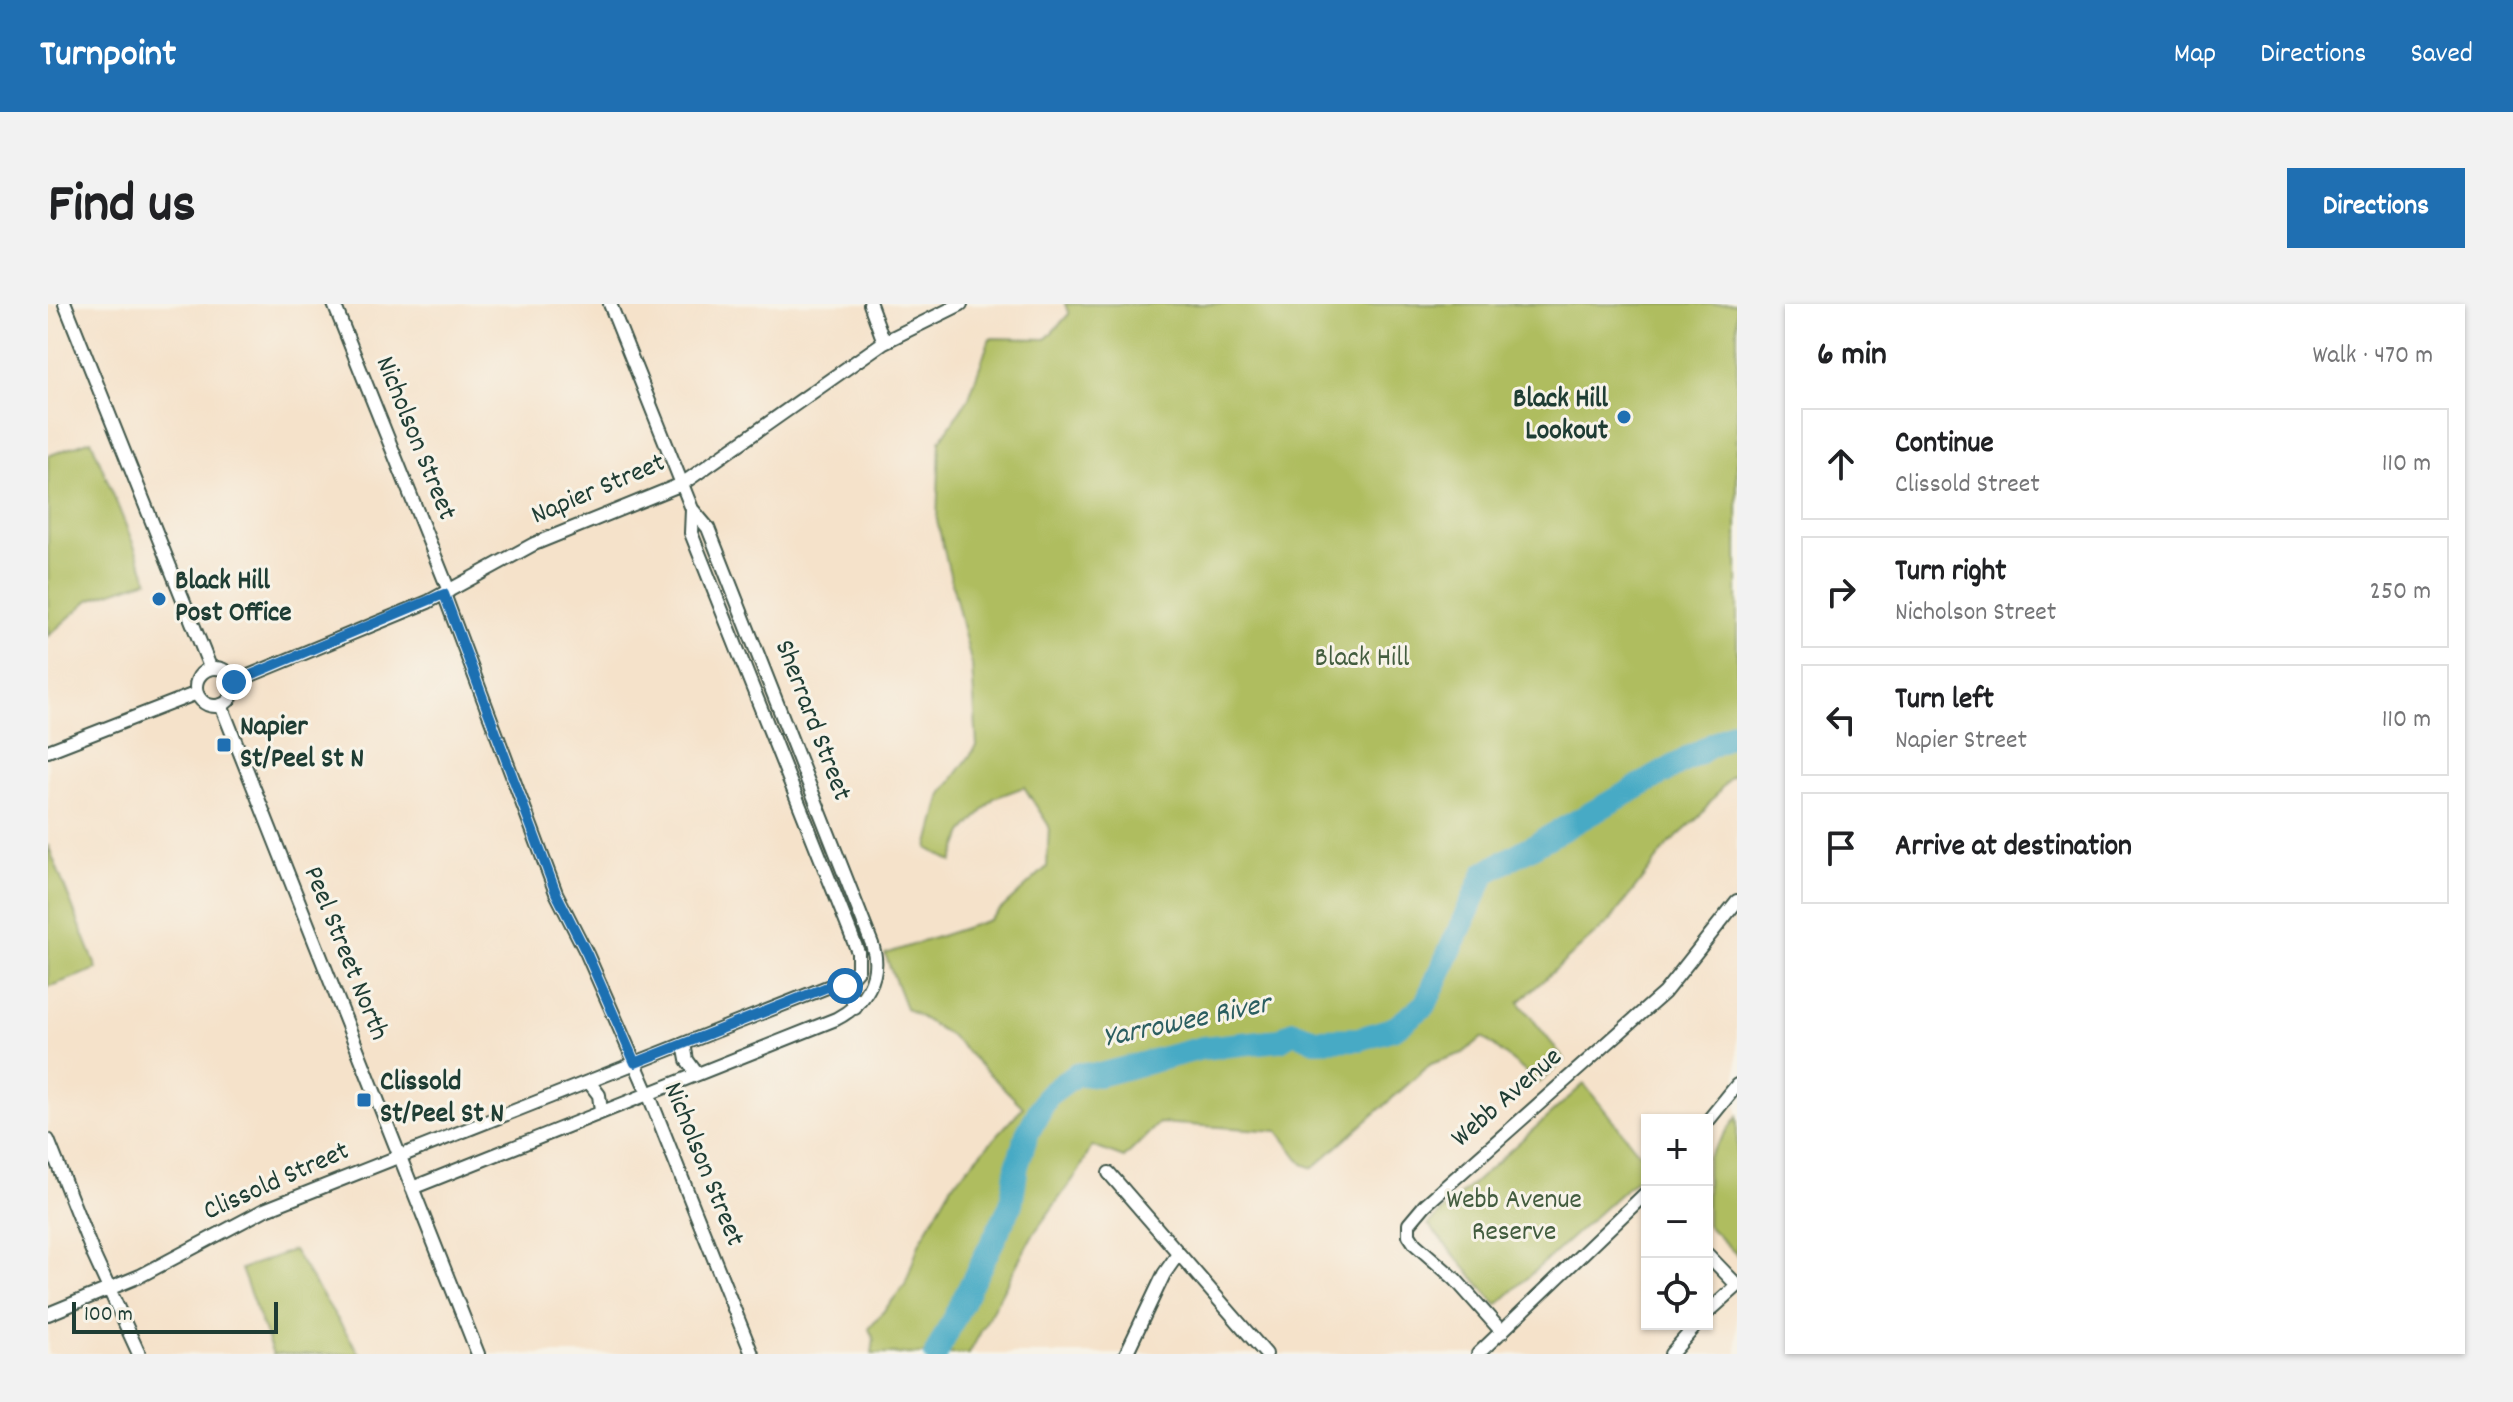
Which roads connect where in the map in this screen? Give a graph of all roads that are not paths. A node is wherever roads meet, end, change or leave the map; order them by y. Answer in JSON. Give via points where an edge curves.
{"nodes":[{"id":1,"x":65,"y":304,"type":"edge"},
{"id":2,"x":334,"y":304,"type":"edge"},
{"id":3,"x":610,"y":304,"type":"edge"},
{"id":4,"x":870,"y":304,"type":"edge"},
{"id":5,"x":961,"y":304,"type":"edge"},
{"id":6,"x":884,"y":342,"type":"junction"},
{"id":7,"x":682,"y":484,"type":"junction"},
{"id":8,"x":692,"y":509,"type":"junction"},
{"id":9,"x":446,"y":592,"type":"junction"},
{"id":10,"x":210,"y":667,"type":"junction"},
{"id":11,"x":234,"y":682,"type":"junction"},
{"id":12,"x":197,"y":693,"type":"junction"},
{"id":13,"x":221,"y":705,"type":"junction"},
{"id":14,"x":48,"y":751,"type":"edge"},
{"id":15,"x":1737,"y":901,"type":"edge"},
{"id":16,"x":867,"y":931,"type":"junction"},
{"id":17,"x":852,"y":937,"type":"junction"},
{"id":18,"x":875,"y":955,"type":"junction"},
{"id":19,"x":859,"y":960,"type":"junction"},
{"id":20,"x":840,"y":982,"type":"junction"},
{"id":21,"x":855,"y":1008,"type":"junction"},
{"id":22,"x":684,"y":1044,"type":"junction"},
{"id":23,"x":635,"y":1063,"type":"junction"},
{"id":24,"x":697,"y":1074,"type":"junction"},
{"id":25,"x":589,"y":1082,"type":"junction"},
{"id":26,"x":1737,"y":1085,"type":"edge"},
{"id":27,"x":648,"y":1093,"type":"junction"},
{"id":28,"x":601,"y":1111,"type":"junction"},
{"id":29,"x":1713,"y":1115,"type":"edge"},
{"id":30,"x":48,"y":1140,"type":"edge"},
{"id":31,"x":399,"y":1157,"type":"junction"},
{"id":32,"x":1109,"y":1173,"type":"dead end"},
{"id":33,"x":412,"y":1188,"type":"junction"},
{"id":34,"x":1641,"y":1198,"type":"edge"},
{"id":35,"x":1178,"y":1254,"type":"junction"},
{"id":36,"x":1711,"y":1258,"type":"edge"},
{"id":37,"x":1737,"y":1286,"type":"edge"},
{"id":38,"x":110,"y":1289,"type":"junction"},
{"id":39,"x":1713,"y":1308,"type":"edge"},
{"id":40,"x":48,"y":1314,"type":"edge"},
{"id":41,"x":1692,"y":1330,"type":"edge"},
{"id":42,"x":1502,"y":1332,"type":"junction"},
{"id":43,"x":137,"y":1354,"type":"edge"},
{"id":44,"x":478,"y":1354,"type":"edge"},
{"id":45,"x":752,"y":1354,"type":"edge"},
{"id":46,"x":1126,"y":1354,"type":"edge"},
{"id":47,"x":1266,"y":1354,"type":"edge"},
{"id":48,"x":1478,"y":1354,"type":"edge"},
{"id":49,"x":1671,"y":1354,"type":"edge"}],
"edges":[{"from":1,"to":10,"type":"street"},
{"from":2,"to":9,"type":"street","name":"Nicholson Street"},
{"from":3,"to":7,"type":"street","name":"Sherrard Street"},
{"from":4,"to":6,"type":"street"},
{"from":5,"to":6,"type":"street","name":"Napier Street"},
{"from":6,"to":7,"type":"street","name":"Napier Street"},
{"from":7,"to":8,"type":"street","name":"Sherrard Street"},
{"from":7,"to":9,"type":"street","name":"Napier Street","via":[[534,544]]},
{"from":8,"to":16,"type":"street","name":"Sherrard Street","via":[[714,543]]},
{"from":8,"to":17,"type":"street","name":"Sherrard Street","via":[[691,533]]},
{"from":9,"to":11,"type":"street","name":"Napier Street"},
{"from":9,"to":23,"type":"street","name":"Nicholson Street","via":[[556,893]]},
{"from":10,"to":11,"type":"street","via":[[222,668]]},
{"from":10,"to":12,"type":"street","via":[[197,678]]},
{"from":11,"to":13,"type":"street","via":[[233,696]]},
{"from":12,"to":13,"type":"street","via":[[205,704]]},
{"from":12,"to":14,"type":"street"},
{"from":13,"to":31,"type":"street","name":"Peel Street North"},
{"from":15,"to":42,"type":"street","name":"Webb Avenue","via":[[1664,993],[1409,1224],[1415,1244]]},
{"from":16,"to":17,"type":"street"},
{"from":16,"to":18,"type":"street","name":"Sherrard Street"},
{"from":17,"to":19,"type":"street","name":"Sherrard Street"},
{"from":18,"to":19,"type":"street"},
{"from":18,"to":21,"type":"street","via":[[873,981]]},
{"from":19,"to":20,"type":"street","name":"Clissold Street","via":[[856,973]]},
{"from":20,"to":21,"type":"street"},
{"from":20,"to":22,"type":"street","name":"Clissold Street"},
{"from":21,"to":24,"type":"street"},
{"from":22,"to":23,"type":"street","name":"Clissold Street"},
{"from":22,"to":24,"type":"street"},
{"from":23,"to":25,"type":"street","name":"Clissold Street"},
{"from":23,"to":27,"type":"street","name":"Nicholson Street"},
{"from":24,"to":27,"type":"street"},
{"from":25,"to":28,"type":"street","via":[[599,1095]]},
{"from":25,"to":31,"type":"street","name":"Clissold Street"},
{"from":26,"to":29,"type":"street"},
{"from":27,"to":28,"type":"street"},
{"from":27,"to":45,"type":"street","name":"Nicholson Street"},
{"from":28,"to":33,"type":"street"},
{"from":30,"to":38,"type":"street"},
{"from":31,"to":33,"type":"street","name":"Peel Street North"},
{"from":31,"to":38,"type":"street","name":"Clissold Street","via":[[246,1219]]},
{"from":32,"to":35,"type":"street"},
{"from":33,"to":44,"type":"street","name":"Peel Street North"},
{"from":34,"to":42,"type":"street"},
{"from":35,"to":46,"type":"street"},
{"from":35,"to":47,"type":"street"},
{"from":36,"to":37,"type":"street"},
{"from":37,"to":39,"type":"street"},
{"from":38,"to":40,"type":"street","name":"Clissold Street"},
{"from":38,"to":43,"type":"street"},
{"from":41,"to":49,"type":"street"},
{"from":42,"to":48,"type":"street"}]}
